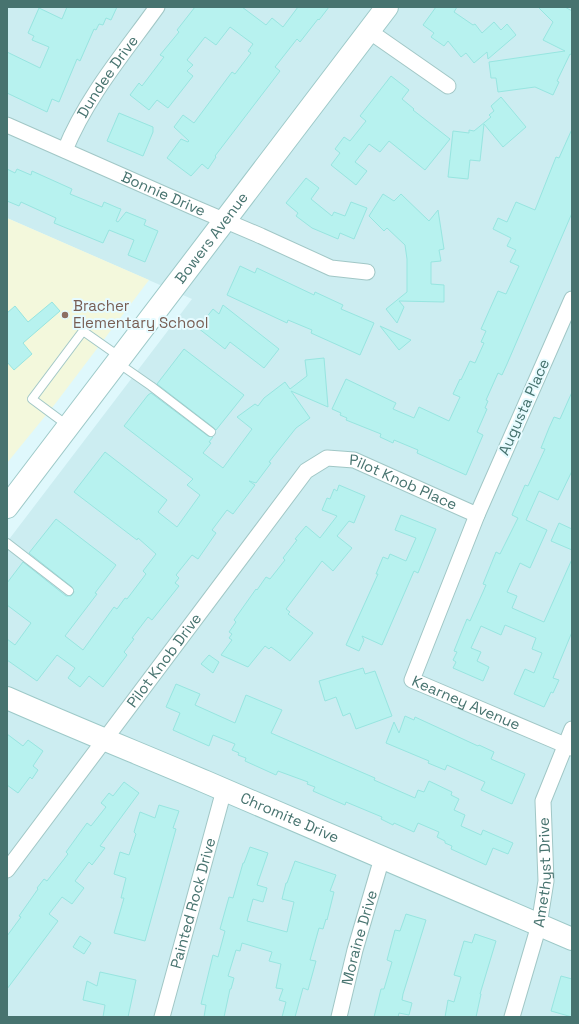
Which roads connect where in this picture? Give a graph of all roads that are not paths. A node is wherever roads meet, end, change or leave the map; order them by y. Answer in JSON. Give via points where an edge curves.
{"nodes":[{"id":1,"x":157,"y":7,"type":"edge"},
{"id":2,"x":387,"y":7,"type":"edge"},
{"id":3,"x":369,"y":31,"type":"junction"},
{"id":4,"x":448,"y":86,"type":"dead end"},
{"id":5,"x":7,"y":125,"type":"edge"},
{"id":6,"x":64,"y":150,"type":"junction"},
{"id":7,"x":225,"y":220,"type":"junction"},
{"id":8,"x":367,"y":272,"type":"dead end"},
{"id":9,"x":572,"y":299,"type":"edge"},
{"id":10,"x":119,"y":360,"type":"junction"},
{"id":11,"x":69,"y":427,"type":"junction"},
{"id":12,"x":211,"y":432,"type":"dead end"},
{"id":13,"x":327,"y":458,"type":"joint"},
{"id":14,"x":7,"y":506,"type":"edge"},
{"id":15,"x":477,"y":514,"type":"junction"},
{"id":16,"x":7,"y":543,"type":"edge"},
{"id":17,"x":69,"y":591,"type":"dead end"},
{"id":18,"x":7,"y":698,"type":"edge"},
{"id":19,"x":572,"y":729,"type":"edge"},
{"id":20,"x":105,"y":740,"type":"junction"},
{"id":21,"x":568,"y":747,"type":"edge"},
{"id":22,"x":224,"y":790,"type":"junction"},
{"id":23,"x":382,"y":858,"type":"junction"},
{"id":24,"x":7,"y":870,"type":"edge"},
{"id":25,"x":539,"y":925,"type":"junction"},
{"id":26,"x":572,"y":939,"type":"edge"},
{"id":27,"x":162,"y":1017,"type":"edge"},
{"id":28,"x":339,"y":1017,"type":"edge"},
{"id":29,"x":512,"y":1017,"type":"edge"}],
"edges":[{"from":1,"to":6,"type":"street","name":"Dundee Drive","via":[[94,94]]},
{"from":2,"to":3,"type":"main road","name":"Bowers Avenue"},
{"from":3,"to":4,"type":"street"},
{"from":3,"to":7,"type":"main road","name":"Bowers Avenue"},
{"from":5,"to":6,"type":"street","name":"Bonnie Drive"},
{"from":6,"to":7,"type":"street","name":"Bonnie Drive"},
{"from":7,"to":8,"type":"street","name":"Bonnie Drive","via":[[331,268]]},
{"from":7,"to":10,"type":"main road","name":"Bowers Avenue"},
{"from":9,"to":15,"type":"street","name":"Augusta Place"},
{"from":10,"to":11,"type":"main road","name":"Bowers Avenue"},
{"from":10,"to":11,"type":"lane","via":[[83,331],[32,399]]},
{"from":10,"to":12,"type":"lane"},
{"from":11,"to":14,"type":"main road","name":"Bowers Avenue"},
{"from":13,"to":15,"type":"street","name":"Pilot Knob Place","via":[[354,460]]},
{"from":13,"to":20,"type":"street","name":"Pilot Knob Drive","via":[[306,471]]},
{"from":15,"to":21,"type":"street","name":"Kearney Avenue","via":[[412,680]]},
{"from":16,"to":17,"type":"lane"},
{"from":18,"to":20,"type":"main road","name":"Chromite Drive"},
{"from":19,"to":21,"type":"street","name":"Amethyst Drive"},
{"from":20,"to":22,"type":"main road","name":"Chromite Drive"},
{"from":20,"to":24,"type":"street","name":"Pilot Knob Drive"},
{"from":21,"to":25,"type":"street","name":"Amethyst Drive","via":[[543,801],[546,881]]},
{"from":22,"to":23,"type":"main road","name":"Chromite Drive"},
{"from":22,"to":27,"type":"street","name":"Painted Rock Drive"},
{"from":23,"to":25,"type":"main road","name":"Chromite Drive"},
{"from":23,"to":28,"type":"street","name":"Moraine Drive","via":[[355,950]]},
{"from":25,"to":26,"type":"main road","name":"Chromite Drive"},
{"from":25,"to":29,"type":"street","name":"Amethyst Drive"}]}
